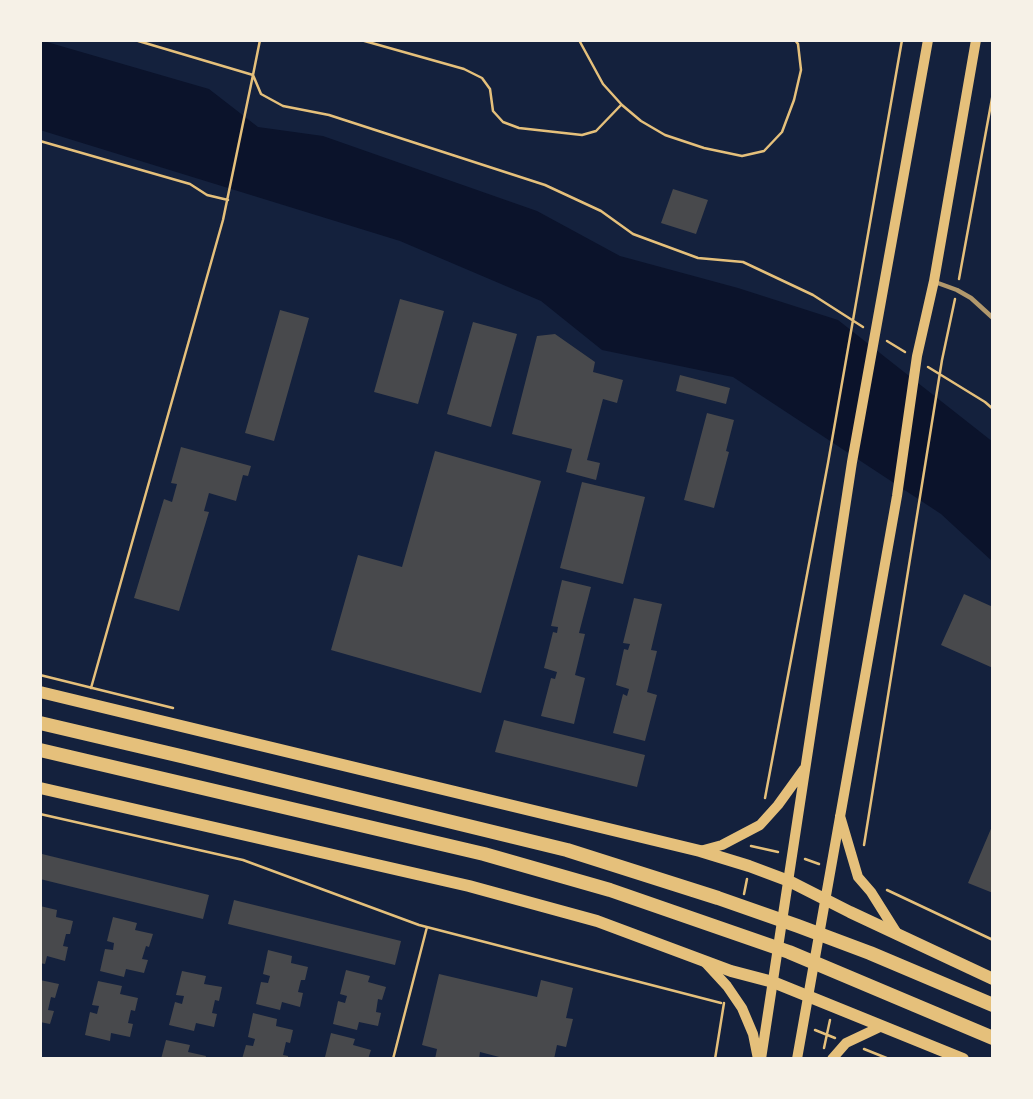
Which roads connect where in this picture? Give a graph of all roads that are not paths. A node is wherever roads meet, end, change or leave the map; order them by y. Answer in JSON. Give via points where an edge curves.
{"nodes":[{"id":1,"x":928,"y":40,"type":"edge"},
{"id":2,"x":976,"y":40,"type":"edge"},
{"id":3,"x":934,"y":281,"type":"junction"},
{"id":4,"x":993,"y":317,"type":"edge"},
{"id":5,"x":40,"y":692,"type":"edge"},
{"id":6,"x":40,"y":723,"type":"edge"},
{"id":7,"x":40,"y":750,"type":"edge"},
{"id":8,"x":806,"y":767,"type":"junction"},
{"id":9,"x":40,"y":788,"type":"edge"},
{"id":10,"x":840,"y":815,"type":"junction"},
{"id":11,"x":700,"y":851,"type":"junction"},
{"id":12,"x":789,"y":881,"type":"junction"},
{"id":13,"x":826,"y":900,"type":"junction"},
{"id":14,"x":898,"y":935,"type":"junction"},
{"id":15,"x":705,"y":961,"type":"junction"},
{"id":16,"x":993,"y":979,"type":"edge"},
{"id":17,"x":774,"y":982,"type":"junction"},
{"id":18,"x":809,"y":996,"type":"junction"},
{"id":19,"x":993,"y":1005,"type":"edge"},
{"id":20,"x":882,"y":1026,"type":"junction"},
{"id":21,"x":993,"y":1038,"type":"edge"},
{"id":22,"x":759,"y":1059,"type":"edge"},
{"id":23,"x":797,"y":1059,"type":"edge"},
{"id":24,"x":832,"y":1059,"type":"edge"},
{"id":25,"x":963,"y":1059,"type":"edge"}],
"edges":[{"from":1,"to":8,"type":"main road","via":[[852,462]]},
{"from":2,"to":3,"type":"main road"},
{"from":3,"to":4,"type":"lane","via":[[971,298]]},
{"from":3,"to":10,"type":"main road","via":[[917,356]]},
{"from":5,"to":11,"type":"main road"},
{"from":6,"to":19,"type":"highway","via":[[567,850],[798,926]]},
{"from":7,"to":21,"type":"highway","via":[[484,854],[610,890],[789,952]]},
{"from":8,"to":11,"type":"main road","via":[[760,825]]},
{"from":8,"to":12,"type":"main road"},
{"from":9,"to":15,"type":"main road","via":[[469,886],[597,921]]},
{"from":10,"to":13,"type":"main road"},
{"from":10,"to":14,"type":"main road","via":[[858,877]]},
{"from":11,"to":12,"type":"main road"},
{"from":12,"to":13,"type":"main road"},
{"from":12,"to":17,"type":"main road"},
{"from":13,"to":14,"type":"main road"},
{"from":13,"to":18,"type":"main road"},
{"from":14,"to":16,"type":"main road"},
{"from":15,"to":17,"type":"main road"},
{"from":15,"to":22,"type":"main road","via":[[742,1008]]},
{"from":17,"to":18,"type":"main road"},
{"from":17,"to":22,"type":"main road"},
{"from":18,"to":20,"type":"main road"},
{"from":18,"to":23,"type":"main road"},
{"from":20,"to":24,"type":"main road","via":[[846,1043]]},
{"from":20,"to":25,"type":"main road"}]}
